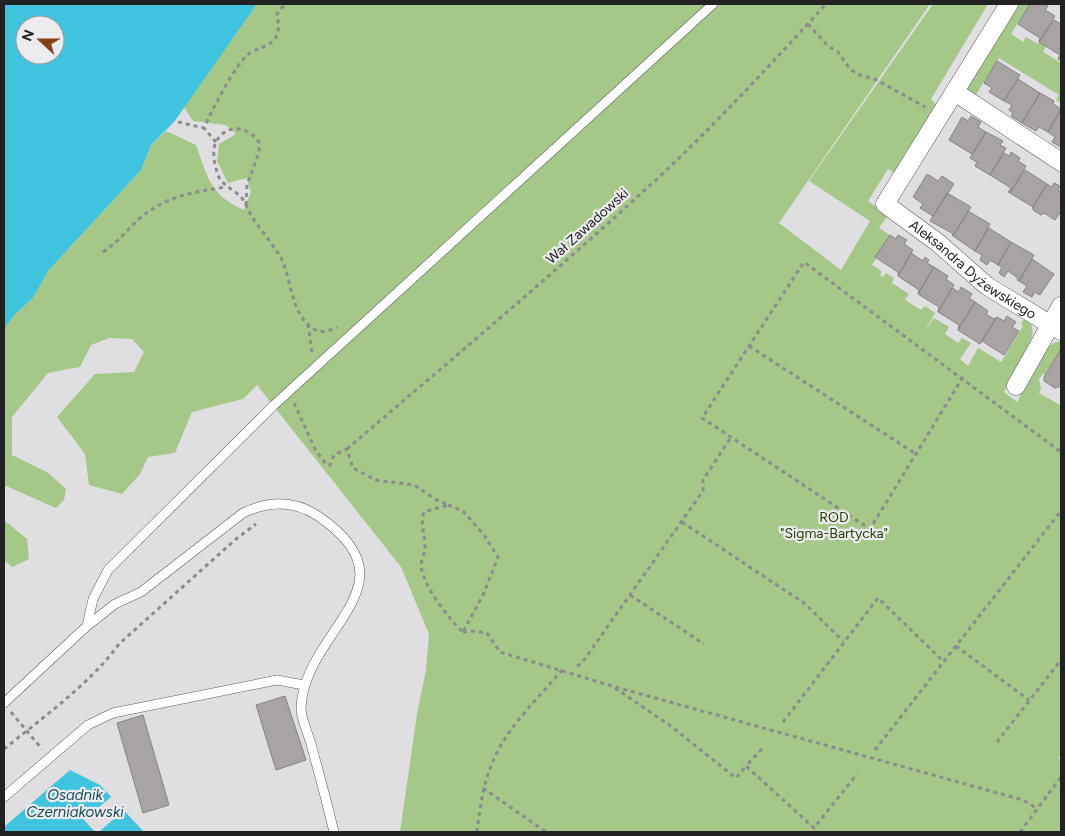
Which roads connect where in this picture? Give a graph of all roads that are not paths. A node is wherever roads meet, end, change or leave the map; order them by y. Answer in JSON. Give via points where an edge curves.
{"nodes":[{"id":1,"x":713,"y":4,"type":"edge"},
{"id":2,"x":1009,"y":4,"type":"edge"},
{"id":3,"x":955,"y":92,"type":"junction"},
{"id":4,"x":1061,"y":162,"type":"edge"},
{"id":5,"x":1061,"y":306,"type":"edge"},
{"id":6,"x":1056,"y":328,"type":"edge"},
{"id":7,"x":1016,"y":386,"type":"dead end"},
{"id":8,"x":87,"y":626,"type":"junction"},
{"id":9,"x":304,"y":685,"type":"junction"},
{"id":10,"x":7,"y":707,"type":"edge"},
{"id":11,"x":4,"y":796,"type":"edge"},
{"id":12,"x":334,"y":832,"type":"edge"}],
"edges":[{"from":1,"to":8,"type":"lane","via":[[289,391],[108,570],[93,599]]},
{"from":2,"to":3,"type":"street"},
{"from":3,"to":4,"type":"street"},
{"from":3,"to":6,"type":"street","name":"Aleksandra Dyżewskiego","via":[[886,204],[937,242],[987,286]]},
{"from":5,"to":6,"type":"street"},
{"from":6,"to":7,"type":"street"},
{"from":8,"to":9,"type":"lane","via":[[115,604],[141,592],[243,513],[257,506],[276,503],[299,506],[320,517],[345,538],[356,553],[360,567],[354,600],[312,664]]},
{"from":8,"to":10,"type":"lane"},
{"from":9,"to":11,"type":"lane","via":[[277,680],[113,713],[88,725]]},
{"from":9,"to":12,"type":"lane","via":[[301,710]]}]}
